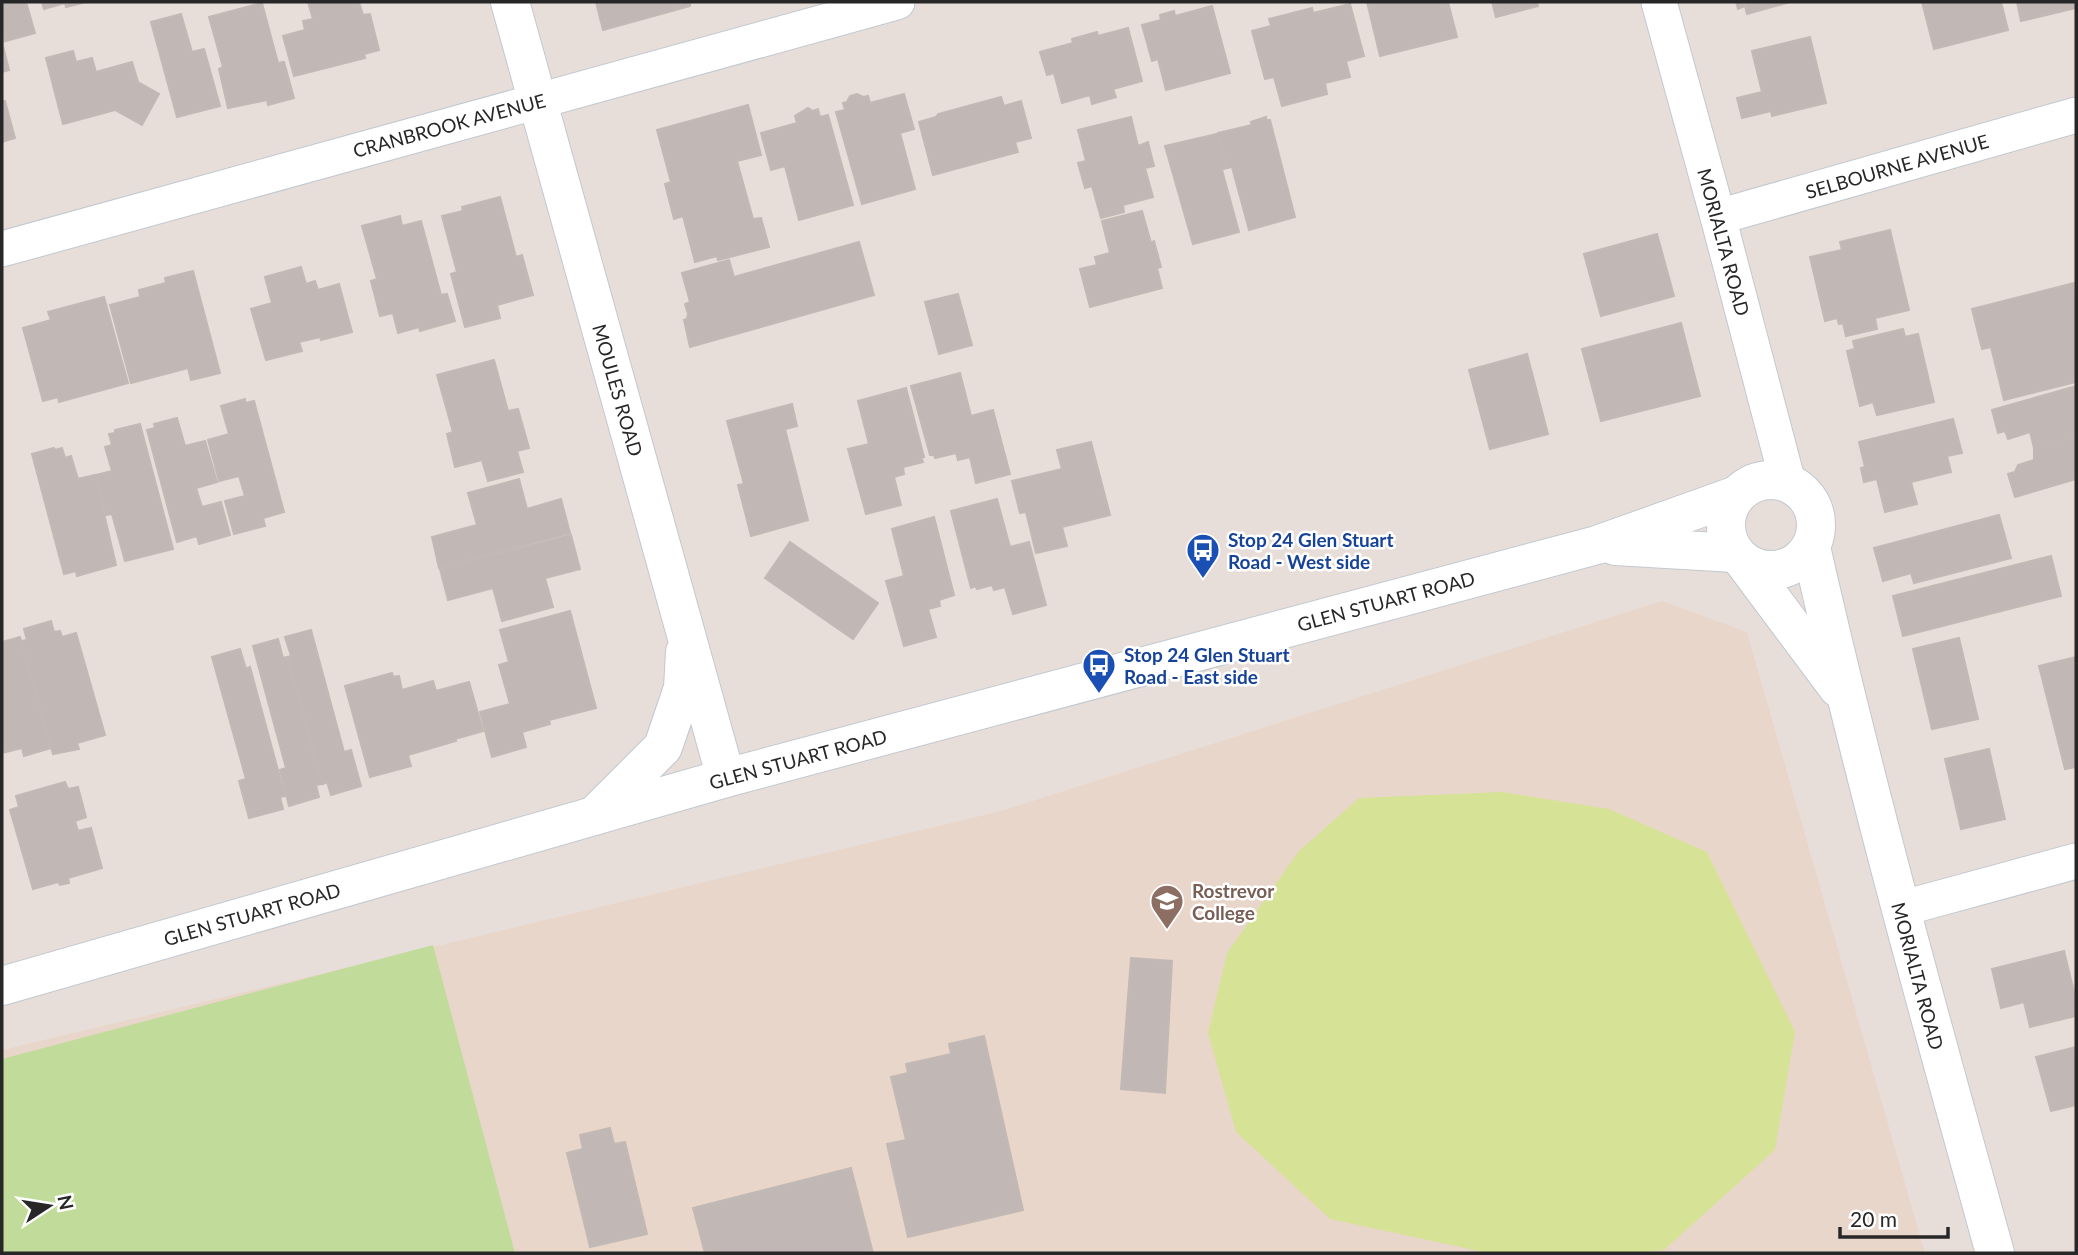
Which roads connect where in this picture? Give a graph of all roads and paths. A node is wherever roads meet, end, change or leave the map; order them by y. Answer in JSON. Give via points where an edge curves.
{"nodes":[{"id":1,"x":510,"y":2,"type":"edge"},
{"id":2,"x":897,"y":2,"type":"edge"},
{"id":3,"x":1659,"y":2,"type":"edge"},
{"id":4,"x":538,"y":101,"type":"junction"},
{"id":5,"x":2076,"y":115,"type":"edge"},
{"id":6,"x":1718,"y":217,"type":"junction"},
{"id":7,"x":2,"y":249,"type":"edge"},
{"id":8,"x":1788,"y":483,"type":"junction"},
{"id":9,"x":1737,"y":495,"type":"junction"},
{"id":10,"x":1597,"y":545,"type":"junction"},
{"id":11,"x":1811,"y":547,"type":"junction"},
{"id":12,"x":1740,"y":558,"type":"junction"},
{"id":13,"x":687,"y":636,"type":"junction"},
{"id":14,"x":1845,"y":698,"type":"junction"},
{"id":15,"x":726,"y":778,"type":"junction"},
{"id":16,"x":594,"y":816,"type":"junction"},
{"id":17,"x":2076,"y":861,"type":"edge"},
{"id":18,"x":1900,"y":909,"type":"junction"},
{"id":19,"x":2,"y":986,"type":"edge"},
{"id":20,"x":1995,"y":1253,"type":"edge"}],
"edges":[{"from":1,"to":4,"type":"main road","name":"MOULES ROAD"},
{"from":2,"to":4,"type":"street","name":"CRANBROOK AVENUE"},
{"from":3,"to":6,"type":"street","name":"MORIALTA ROAD"},
{"from":4,"to":7,"type":"street","name":"CRANBROOK AVENUE"},
{"from":4,"to":13,"type":"main road","name":"MOULES ROAD"},
{"from":5,"to":6,"type":"street","name":"SELBOURNE AVENUE"},
{"from":6,"to":8,"type":"street","name":"MORIALTA ROAD"},
{"from":8,"to":9,"type":"main road","via":[[1760,480]]},
{"from":8,"to":11,"type":"main road","via":[[1811,502],[1816,525]]},
{"from":9,"to":10,"type":"main road","name":"GLEN STUART ROAD"},
{"from":9,"to":12,"type":"main road","via":[[1726,523],[1728,539]]},
{"from":10,"to":12,"type":"main road","name":"GLEN STUART ROAD"},
{"from":10,"to":15,"type":"main road","name":"GLEN STUART ROAD"},
{"from":11,"to":12,"type":"main road","via":[[1804,558],[1782,570],[1756,568]]},
{"from":11,"to":14,"type":"main road","name":"MORIALTA ROAD"},
{"from":12,"to":14,"type":"main road","name":"MORIALTA ROAD"},
{"from":13,"to":15,"type":"main road","name":"MOULES ROAD"},
{"from":13,"to":16,"type":"main road","via":[[683,688],[663,747]]},
{"from":14,"to":18,"type":"main road","name":"MORIALTA ROAD"},
{"from":15,"to":16,"type":"main road","name":"GLEN STUART ROAD"},
{"from":16,"to":19,"type":"main road","name":"GLEN STUART ROAD"},
{"from":17,"to":18,"type":"street"},
{"from":18,"to":20,"type":"main road","name":"MORIALTA ROAD"}]}
